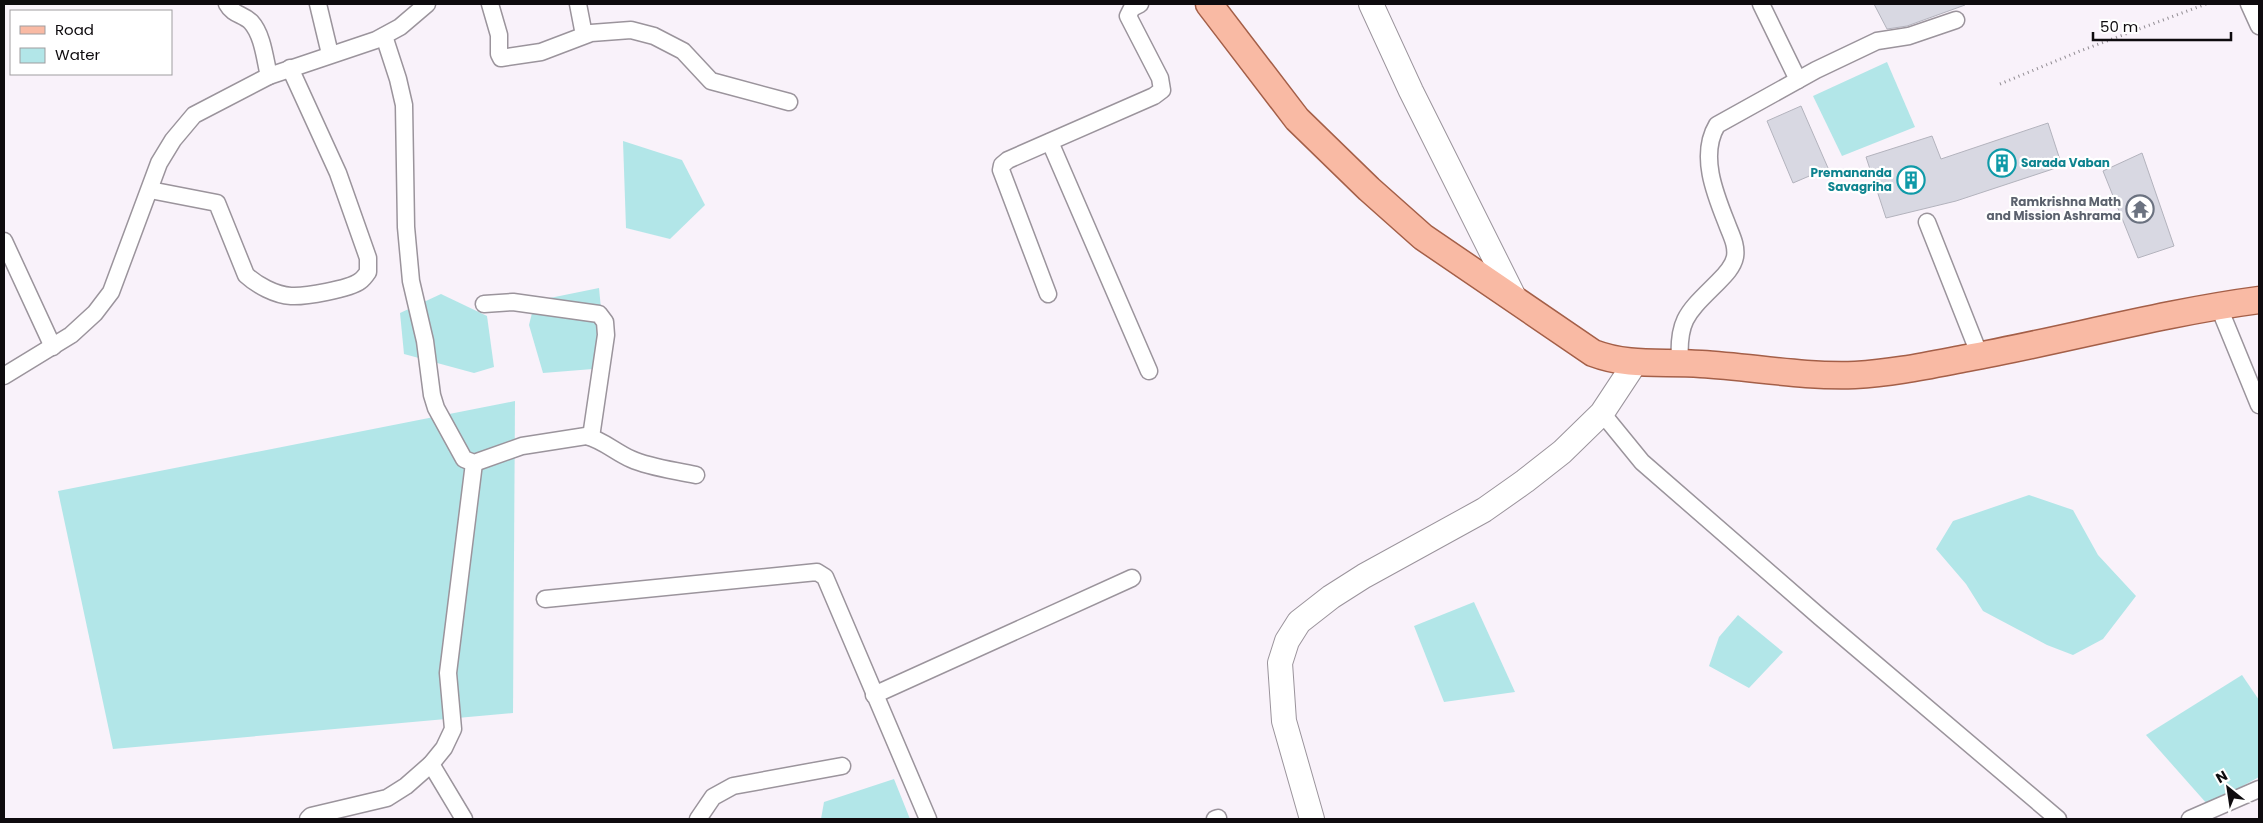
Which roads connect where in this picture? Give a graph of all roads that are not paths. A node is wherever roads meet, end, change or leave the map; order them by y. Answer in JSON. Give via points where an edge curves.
{"nodes":[{"id":1,"x":227,"y":4,"type":"edge"},
{"id":2,"x":318,"y":4,"type":"edge"},
{"id":3,"x":427,"y":4,"type":"edge"},
{"id":4,"x":490,"y":4,"type":"edge"},
{"id":5,"x":578,"y":4,"type":"edge"},
{"id":6,"x":1140,"y":4,"type":"edge"},
{"id":7,"x":1208,"y":4,"type":"edge"},
{"id":8,"x":1371,"y":4,"type":"edge"},
{"id":9,"x":1761,"y":4,"type":"edge"},
{"id":10,"x":2249,"y":4,"type":"edge"},
{"id":11,"x":1956,"y":20,"type":"dead end"},
{"id":12,"x":2259,"y":26,"type":"edge"},
{"id":13,"x":584,"y":35,"type":"junction"},
{"id":14,"x":384,"y":36,"type":"junction"},
{"id":15,"x":330,"y":54,"type":"junction"},
{"id":16,"x":290,"y":68,"type":"junction"},
{"id":17,"x":269,"y":76,"type":"junction"},
{"id":18,"x":1798,"y":80,"type":"junction"},
{"id":19,"x":789,"y":102,"type":"dead end"},
{"id":20,"x":1050,"y":142,"type":"junction"},
{"id":21,"x":150,"y":190,"type":"junction"},
{"id":22,"x":1927,"y":222,"type":"dead end"},
{"id":23,"x":4,"y":241,"type":"edge"},
{"id":24,"x":1048,"y":294,"type":"dead end"},
{"id":25,"x":2259,"y":300,"type":"edge"},
{"id":26,"x":1516,"y":301,"type":"junction"},
{"id":27,"x":484,"y":304,"type":"dead end"},
{"id":28,"x":2218,"y":305,"type":"junction"},
{"id":29,"x":53,"y":347,"type":"junction"},
{"id":30,"x":1980,"y":356,"type":"junction"},
{"id":31,"x":1635,"y":363,"type":"junction"},
{"id":32,"x":1680,"y":364,"type":"junction"},
{"id":33,"x":1148,"y":371,"type":"dead end"},
{"id":34,"x":4,"y":376,"type":"edge"},
{"id":35,"x":2259,"y":404,"type":"edge"},
{"id":36,"x":1602,"y":413,"type":"junction"},
{"id":37,"x":591,"y":437,"type":"junction"},
{"id":38,"x":474,"y":463,"type":"junction"},
{"id":39,"x":696,"y":475,"type":"dead end"},
{"id":40,"x":1132,"y":578,"type":"dead end"},
{"id":41,"x":545,"y":599,"type":"dead end"},
{"id":42,"x":874,"y":695,"type":"junction"},
{"id":43,"x":431,"y":764,"type":"junction"},
{"id":44,"x":842,"y":766,"type":"dead end"},
{"id":45,"x":2259,"y":789,"type":"edge"},
{"id":46,"x":308,"y":819,"type":"edge"},
{"id":47,"x":464,"y":819,"type":"edge"},
{"id":48,"x":698,"y":819,"type":"edge"},
{"id":49,"x":928,"y":819,"type":"edge"},
{"id":50,"x":1312,"y":819,"type":"edge"},
{"id":51,"x":2058,"y":819,"type":"edge"},
{"id":52,"x":2190,"y":819,"type":"edge"}],
"edges":[{"from":1,"to":17,"type":"street","via":[[232,12],[253,24]]},
{"from":2,"to":15,"type":"street"},
{"from":3,"to":14,"type":"street"},
{"from":4,"to":13,"type":"street","via":[[501,58],[541,52]]},
{"from":5,"to":13,"type":"street"},
{"from":6,"to":20,"type":"street","via":[[1132,8],[1128,16],[1160,78],[1162,90]]},
{"from":7,"to":26,"type":"main road","via":[[1297,120],[1333,156],[1422,237]]},
{"from":8,"to":26,"type":"main road"},
{"from":9,"to":18,"type":"street"},
{"from":10,"to":12,"type":"street"},
{"from":11,"to":18,"type":"street","via":[[1909,36],[1877,41]]},
{"from":13,"to":19,"type":"street","via":[[631,30],[654,36],[683,51],[711,81]]},
{"from":14,"to":15,"type":"street"},
{"from":14,"to":38,"type":"street","via":[[404,105],[407,244],[414,296],[426,341],[432,395],[464,459]]},
{"from":15,"to":16,"type":"street"},
{"from":16,"to":17,"type":"street"},
{"from":16,"to":21,"type":"street","via":[[338,173],[368,258],[368,272],[360,282],[336,290],[292,296],[269,290],[246,275],[218,203]]},
{"from":17,"to":21,"type":"street","via":[[194,115],[159,163]]},
{"from":18,"to":32,"type":"street","via":[[1717,125],[1711,136],[1708,153],[1712,177],[1736,247],[1735,259],[1727,273],[1684,320],[1678,338]]},
{"from":20,"to":24,"type":"street","via":[[1008,160],[1001,170]]},
{"from":20,"to":33,"type":"street"},
{"from":21,"to":29,"type":"street","via":[[111,292],[95,313]]},
{"from":22,"to":30,"type":"street"},
{"from":23,"to":29,"type":"street"},
{"from":25,"to":28,"type":"main road"},
{"from":26,"to":31,"type":"main road","via":[[1593,353]]},
{"from":27,"to":37,"type":"street","via":[[513,302],[599,314],[605,322],[606,335]]},
{"from":28,"to":30,"type":"main road"},
{"from":28,"to":35,"type":"street"},
{"from":29,"to":34,"type":"street"},
{"from":30,"to":32,"type":"main road","via":[[1916,368],[1857,374],[1814,375]]},
{"from":31,"to":32,"type":"main road"},
{"from":31,"to":36,"type":"main road"},
{"from":36,"to":50,"type":"main road","via":[[1562,452],[1484,510],[1364,576],[1299,622],[1286,641],[1280,663],[1284,722]]},
{"from":36,"to":51,"type":"street","via":[[1642,462]]},
{"from":37,"to":38,"type":"street","via":[[556,439],[522,446]]},
{"from":37,"to":39,"type":"street","via":[[647,465]]},
{"from":38,"to":43,"type":"street","via":[[448,673],[453,729]]},
{"from":40,"to":42,"type":"street"},
{"from":41,"to":42,"type":"street","via":[[817,572],[825,577]]},
{"from":42,"to":49,"type":"street"},
{"from":43,"to":46,"type":"street","via":[[387,798]]},
{"from":43,"to":47,"type":"street"},
{"from":44,"to":48,"type":"street","via":[[733,786],[713,798]]},
{"from":45,"to":52,"type":"street"}]}
